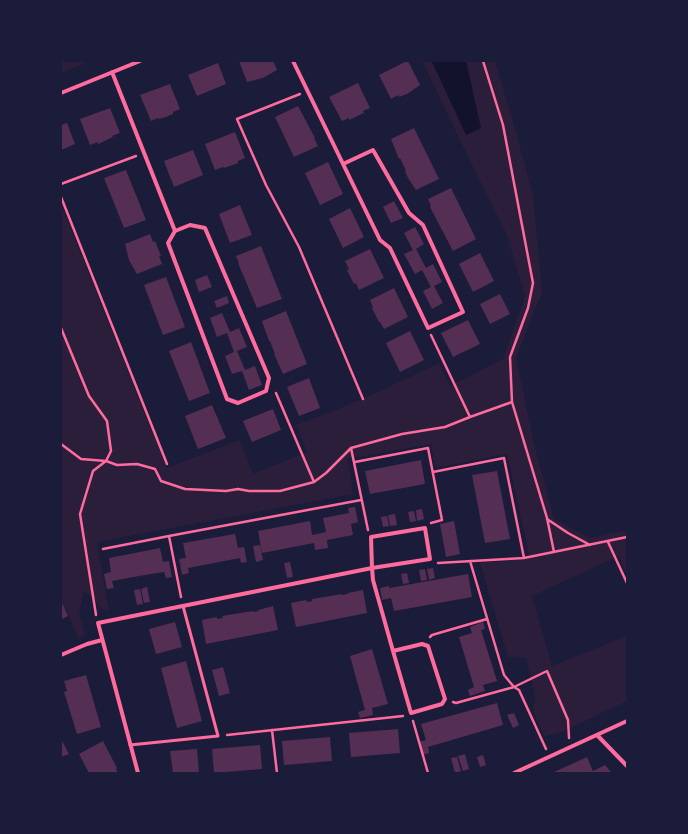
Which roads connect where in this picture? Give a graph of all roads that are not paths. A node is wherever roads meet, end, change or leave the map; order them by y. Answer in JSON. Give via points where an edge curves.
{"nodes":[{"id":1,"x":140,"y":61,"type":"edge"},
{"id":2,"x":293,"y":61,"type":"edge"},
{"id":3,"x":112,"y":72,"type":"junction"},
{"id":4,"x":61,"y":93,"type":"edge"},
{"id":5,"x":343,"y":164,"type":"junction"},
{"id":6,"x":175,"y":231,"type":"junction"},
{"id":7,"x":372,"y":568,"type":"junction"},
{"id":8,"x":183,"y":606,"type":"junction"},
{"id":9,"x":102,"y":640,"type":"junction"},
{"id":10,"x":393,"y":651,"type":"junction"},
{"id":11,"x":61,"y":656,"type":"edge"},
{"id":12,"x":627,"y":721,"type":"edge"},
{"id":13,"x":597,"y":735,"type":"junction"},
{"id":14,"x":130,"y":745,"type":"junction"},
{"id":15,"x":627,"y":766,"type":"edge"},
{"id":16,"x":138,"y":773,"type":"edge"},
{"id":17,"x":514,"y":773,"type":"edge"}],
"edges":[{"from":1,"to":3,"type":"street"},
{"from":2,"to":5,"type":"street"},
{"from":3,"to":4,"type":"street"},
{"from":3,"to":6,"type":"street"},
{"from":5,"to":5,"type":"street","via":[[380,240],[390,248],[428,328],[463,312],[423,225],[409,213],[373,150]]},
{"from":6,"to":6,"type":"street","via":[[168,243],[228,399],[238,403],[266,391],[269,378],[204,228],[190,225]]},
{"from":7,"to":7,"type":"street","via":[[371,538],[425,528],[430,559]]},
{"from":7,"to":8,"type":"street"},
{"from":7,"to":10,"type":"street","via":[[372,580]]},
{"from":8,"to":9,"type":"street","via":[[98,623]]},
{"from":8,"to":14,"type":"lane","via":[[218,736]]},
{"from":9,"to":11,"type":"street"},
{"from":9,"to":14,"type":"street"},
{"from":10,"to":10,"type":"street","via":[[411,713],[442,704],[445,699],[428,646],[422,644]]},
{"from":12,"to":13,"type":"street"},
{"from":13,"to":15,"type":"street"},
{"from":13,"to":17,"type":"street"},
{"from":14,"to":16,"type":"street"}]}
